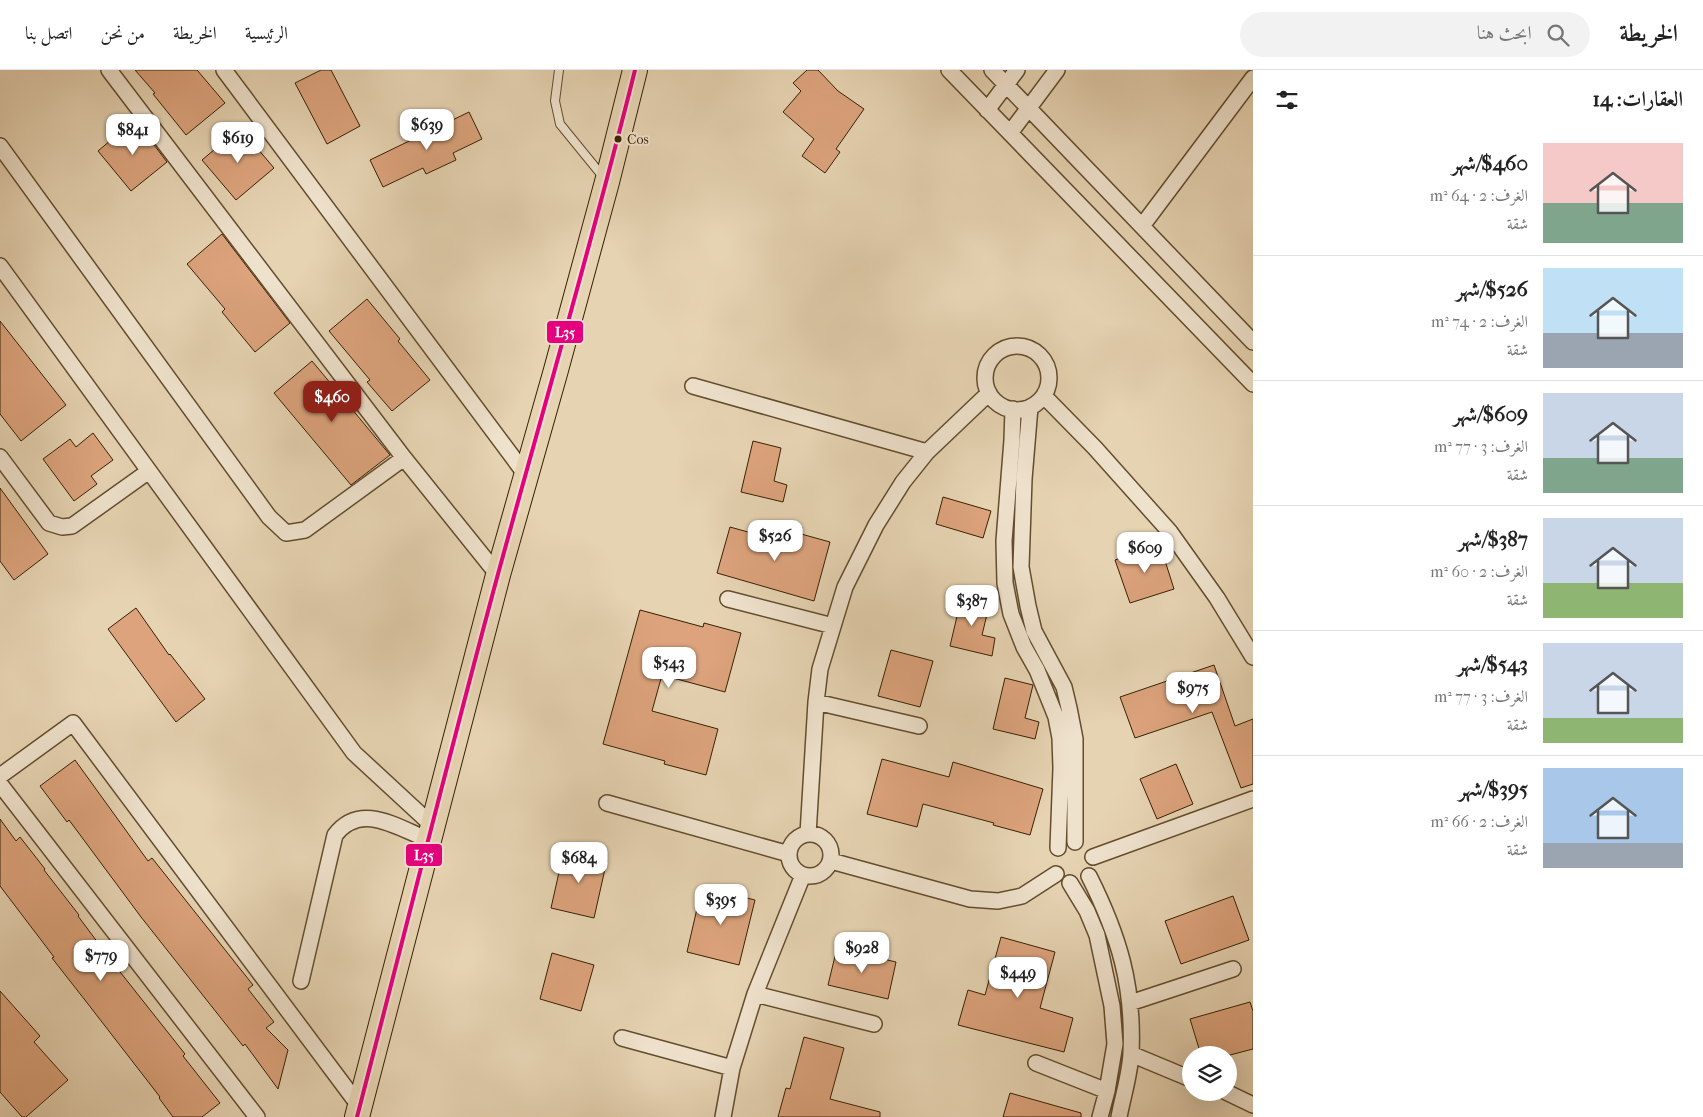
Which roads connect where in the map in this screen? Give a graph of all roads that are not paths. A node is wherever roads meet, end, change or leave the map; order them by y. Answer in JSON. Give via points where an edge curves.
{"nodes":[{"id":1,"x":109,"y":70,"type":"edge"},
{"id":2,"x":224,"y":70,"type":"edge"},
{"id":3,"x":559,"y":70,"type":"edge"},
{"id":4,"x":634,"y":70,"type":"edge"},
{"id":5,"x":949,"y":70,"type":"edge"},
{"id":6,"x":992,"y":70,"type":"edge"},
{"id":7,"x":1017,"y":70,"type":"edge"},
{"id":8,"x":1057,"y":70,"type":"edge"},
{"id":9,"x":1253,"y":78,"type":"edge"},
{"id":10,"x":1006,"y":85,"type":"junction"},
{"id":11,"x":1028,"y":108,"type":"junction"},
{"id":12,"x":987,"y":110,"type":"junction"},
{"id":13,"x":1010,"y":133,"type":"junction"},
{"id":14,"x":0,"y":146,"type":"edge"},
{"id":15,"x":607,"y":182,"type":"junction"},
{"id":16,"x":1142,"y":226,"type":"junction"},
{"id":17,"x":0,"y":266,"type":"edge"},
{"id":18,"x":1250,"y":333,"type":"edge"},
{"id":19,"x":1253,"y":384,"type":"edge"},
{"id":20,"x":693,"y":386,"type":"dead end"},
{"id":21,"x":989,"y":393,"type":"junction"},
{"id":22,"x":1044,"y":396,"type":"junction"},
{"id":23,"x":1030,"y":407,"type":"junction"},
{"id":24,"x":1013,"y":409,"type":"junction"},
{"id":25,"x":927,"y":452,"type":"junction"},
{"id":26,"x":0,"y":457,"type":"edge"},
{"id":27,"x":404,"y":458,"type":"junction"},
{"id":28,"x":149,"y":471,"type":"junction"},
{"id":29,"x":526,"y":475,"type":"junction"},
{"id":30,"x":498,"y":575,"type":"junction"},
{"id":31,"x":728,"y":599,"type":"dead end"},
{"id":32,"x":833,"y":626,"type":"junction"},
{"id":33,"x":1253,"y":657,"type":"edge"},
{"id":34,"x":816,"y":702,"type":"junction"},
{"id":35,"x":919,"y":726,"type":"dead end"},
{"id":36,"x":0,"y":776,"type":"edge"},
{"id":37,"x":0,"y":784,"type":"edge"},
{"id":38,"x":1253,"y":799,"type":"edge"},
{"id":39,"x":607,"y":803,"type":"dead end"},
{"id":40,"x":431,"y":833,"type":"junction"},
{"id":41,"x":808,"y":834,"type":"junction"},
{"id":42,"x":1075,"y":842,"type":"junction"},
{"id":43,"x":1058,"y":848,"type":"junction"},
{"id":44,"x":789,"y":854,"type":"junction"},
{"id":45,"x":1093,"y":857,"type":"junction"},
{"id":46,"x":831,"y":860,"type":"junction"},
{"id":47,"x":1056,"y":874,"type":"junction"},
{"id":48,"x":803,"y":875,"type":"junction"},
{"id":49,"x":1088,"y":876,"type":"junction"},
{"id":50,"x":1070,"y":883,"type":"junction"},
{"id":51,"x":1233,"y":969,"type":"dead end"},
{"id":52,"x":301,"y":981,"type":"dead end"},
{"id":53,"x":755,"y":994,"type":"junction"},
{"id":54,"x":1130,"y":1003,"type":"junction"},
{"id":55,"x":874,"y":1024,"type":"dead end"},
{"id":56,"x":622,"y":1038,"type":"dead end"},
{"id":57,"x":1131,"y":1054,"type":"junction"},
{"id":58,"x":1036,"y":1063,"type":"dead end"},
{"id":59,"x":732,"y":1068,"type":"junction"},
{"id":60,"x":1182,"y":1075,"type":"edge"},
{"id":61,"x":1107,"y":1091,"type":"junction"},
{"id":62,"x":1237,"y":1097,"type":"edge"},
{"id":63,"x":1253,"y":1105,"type":"edge"},
{"id":64,"x":359,"y":1112,"type":"edge"},
{"id":65,"x":257,"y":1117,"type":"edge"},
{"id":66,"x":723,"y":1117,"type":"edge"},
{"id":67,"x":1100,"y":1117,"type":"edge"},
{"id":68,"x":1119,"y":1117,"type":"edge"}],
"edges":[{"from":1,"to":27,"type":"street"},
{"from":2,"to":29,"type":"street"},
{"from":3,"to":15,"type":"lane","via":[[555,101],[560,124]]},
{"from":4,"to":15,"type":"main road"},
{"from":5,"to":12,"type":"street"},
{"from":6,"to":10,"type":"street"},
{"from":7,"to":10,"type":"street"},
{"from":8,"to":11,"type":"street"},
{"from":9,"to":16,"type":"street"},
{"from":10,"to":11,"type":"street"},
{"from":10,"to":12,"type":"street"},
{"from":11,"to":13,"type":"street"},
{"from":11,"to":16,"type":"street"},
{"from":12,"to":13,"type":"street"},
{"from":13,"to":19,"type":"street"},
{"from":14,"to":27,"type":"street","via":[[270,517],[286,533],[305,530]]},
{"from":15,"to":29,"type":"main road"},
{"from":16,"to":18,"type":"street"},
{"from":17,"to":28,"type":"street"},
{"from":20,"to":25,"type":"street"},
{"from":21,"to":22,"type":"street","via":[[985,372],[989,362],[1005,348],[1025,346],[1042,358],[1047,366],[1048,386]]},
{"from":21,"to":24,"type":"street","via":[[996,402]]},
{"from":21,"to":25,"type":"street"},
{"from":22,"to":23,"type":"street"},
{"from":22,"to":33,"type":"street","via":[[1170,532],[1217,598]]},
{"from":23,"to":24,"type":"street"},
{"from":23,"to":42,"type":"street","via":[[1022,567],[1034,631],[1064,687],[1075,739]]},
{"from":24,"to":43,"type":"street","via":[[1004,541],[1005,583],[1010,614],[1056,717],[1061,768]]},
{"from":25,"to":32,"type":"street","via":[[903,482],[861,554],[845,587]]},
{"from":26,"to":28,"type":"street","via":[[49,523],[62,528],[72,526]]},
{"from":27,"to":30,"type":"street"},
{"from":28,"to":40,"type":"street","via":[[354,753]]},
{"from":29,"to":30,"type":"main road"},
{"from":30,"to":40,"type":"main road"},
{"from":31,"to":32,"type":"street"},
{"from":32,"to":34,"type":"street","via":[[820,669]]},
{"from":34,"to":35,"type":"street"},
{"from":34,"to":41,"type":"street"},
{"from":36,"to":64,"type":"street","via":[[73,723]]},
{"from":37,"to":65,"type":"street"},
{"from":38,"to":45,"type":"street"},
{"from":39,"to":44,"type":"street"},
{"from":40,"to":52,"type":"street","via":[[371,818],[354,819],[340,829],[335,835]]},
{"from":40,"to":64,"type":"main road"},
{"from":41,"to":44,"type":"street","via":[[797,838]]},
{"from":41,"to":46,"type":"street","via":[[825,840]]},
{"from":42,"to":43,"type":"street"},
{"from":42,"to":45,"type":"street","via":[[1082,844]]},
{"from":43,"to":47,"type":"street","via":[[1052,864]]},
{"from":44,"to":48,"type":"street","via":[[792,865]]},
{"from":45,"to":49,"type":"street","via":[[1094,868]]},
{"from":46,"to":47,"type":"street","via":[[970,899],[998,901],[1022,896]]},
{"from":46,"to":48,"type":"street","via":[[823,872]]},
{"from":47,"to":50,"type":"street"},
{"from":48,"to":53,"type":"street"},
{"from":49,"to":50,"type":"street","via":[[1084,881]]},
{"from":49,"to":54,"type":"street","via":[[1120,948]]},
{"from":50,"to":61,"type":"street","via":[[1097,935],[1107,980],[1115,1044]]},
{"from":51,"to":54,"type":"street"},
{"from":53,"to":55,"type":"street"},
{"from":53,"to":59,"type":"street"},
{"from":54,"to":57,"type":"street"},
{"from":56,"to":59,"type":"street"},
{"from":57,"to":60,"type":"street"},
{"from":57,"to":68,"type":"street"},
{"from":58,"to":61,"type":"street"},
{"from":59,"to":66,"type":"street"},
{"from":61,"to":67,"type":"street"},
{"from":62,"to":63,"type":"street"}]}
